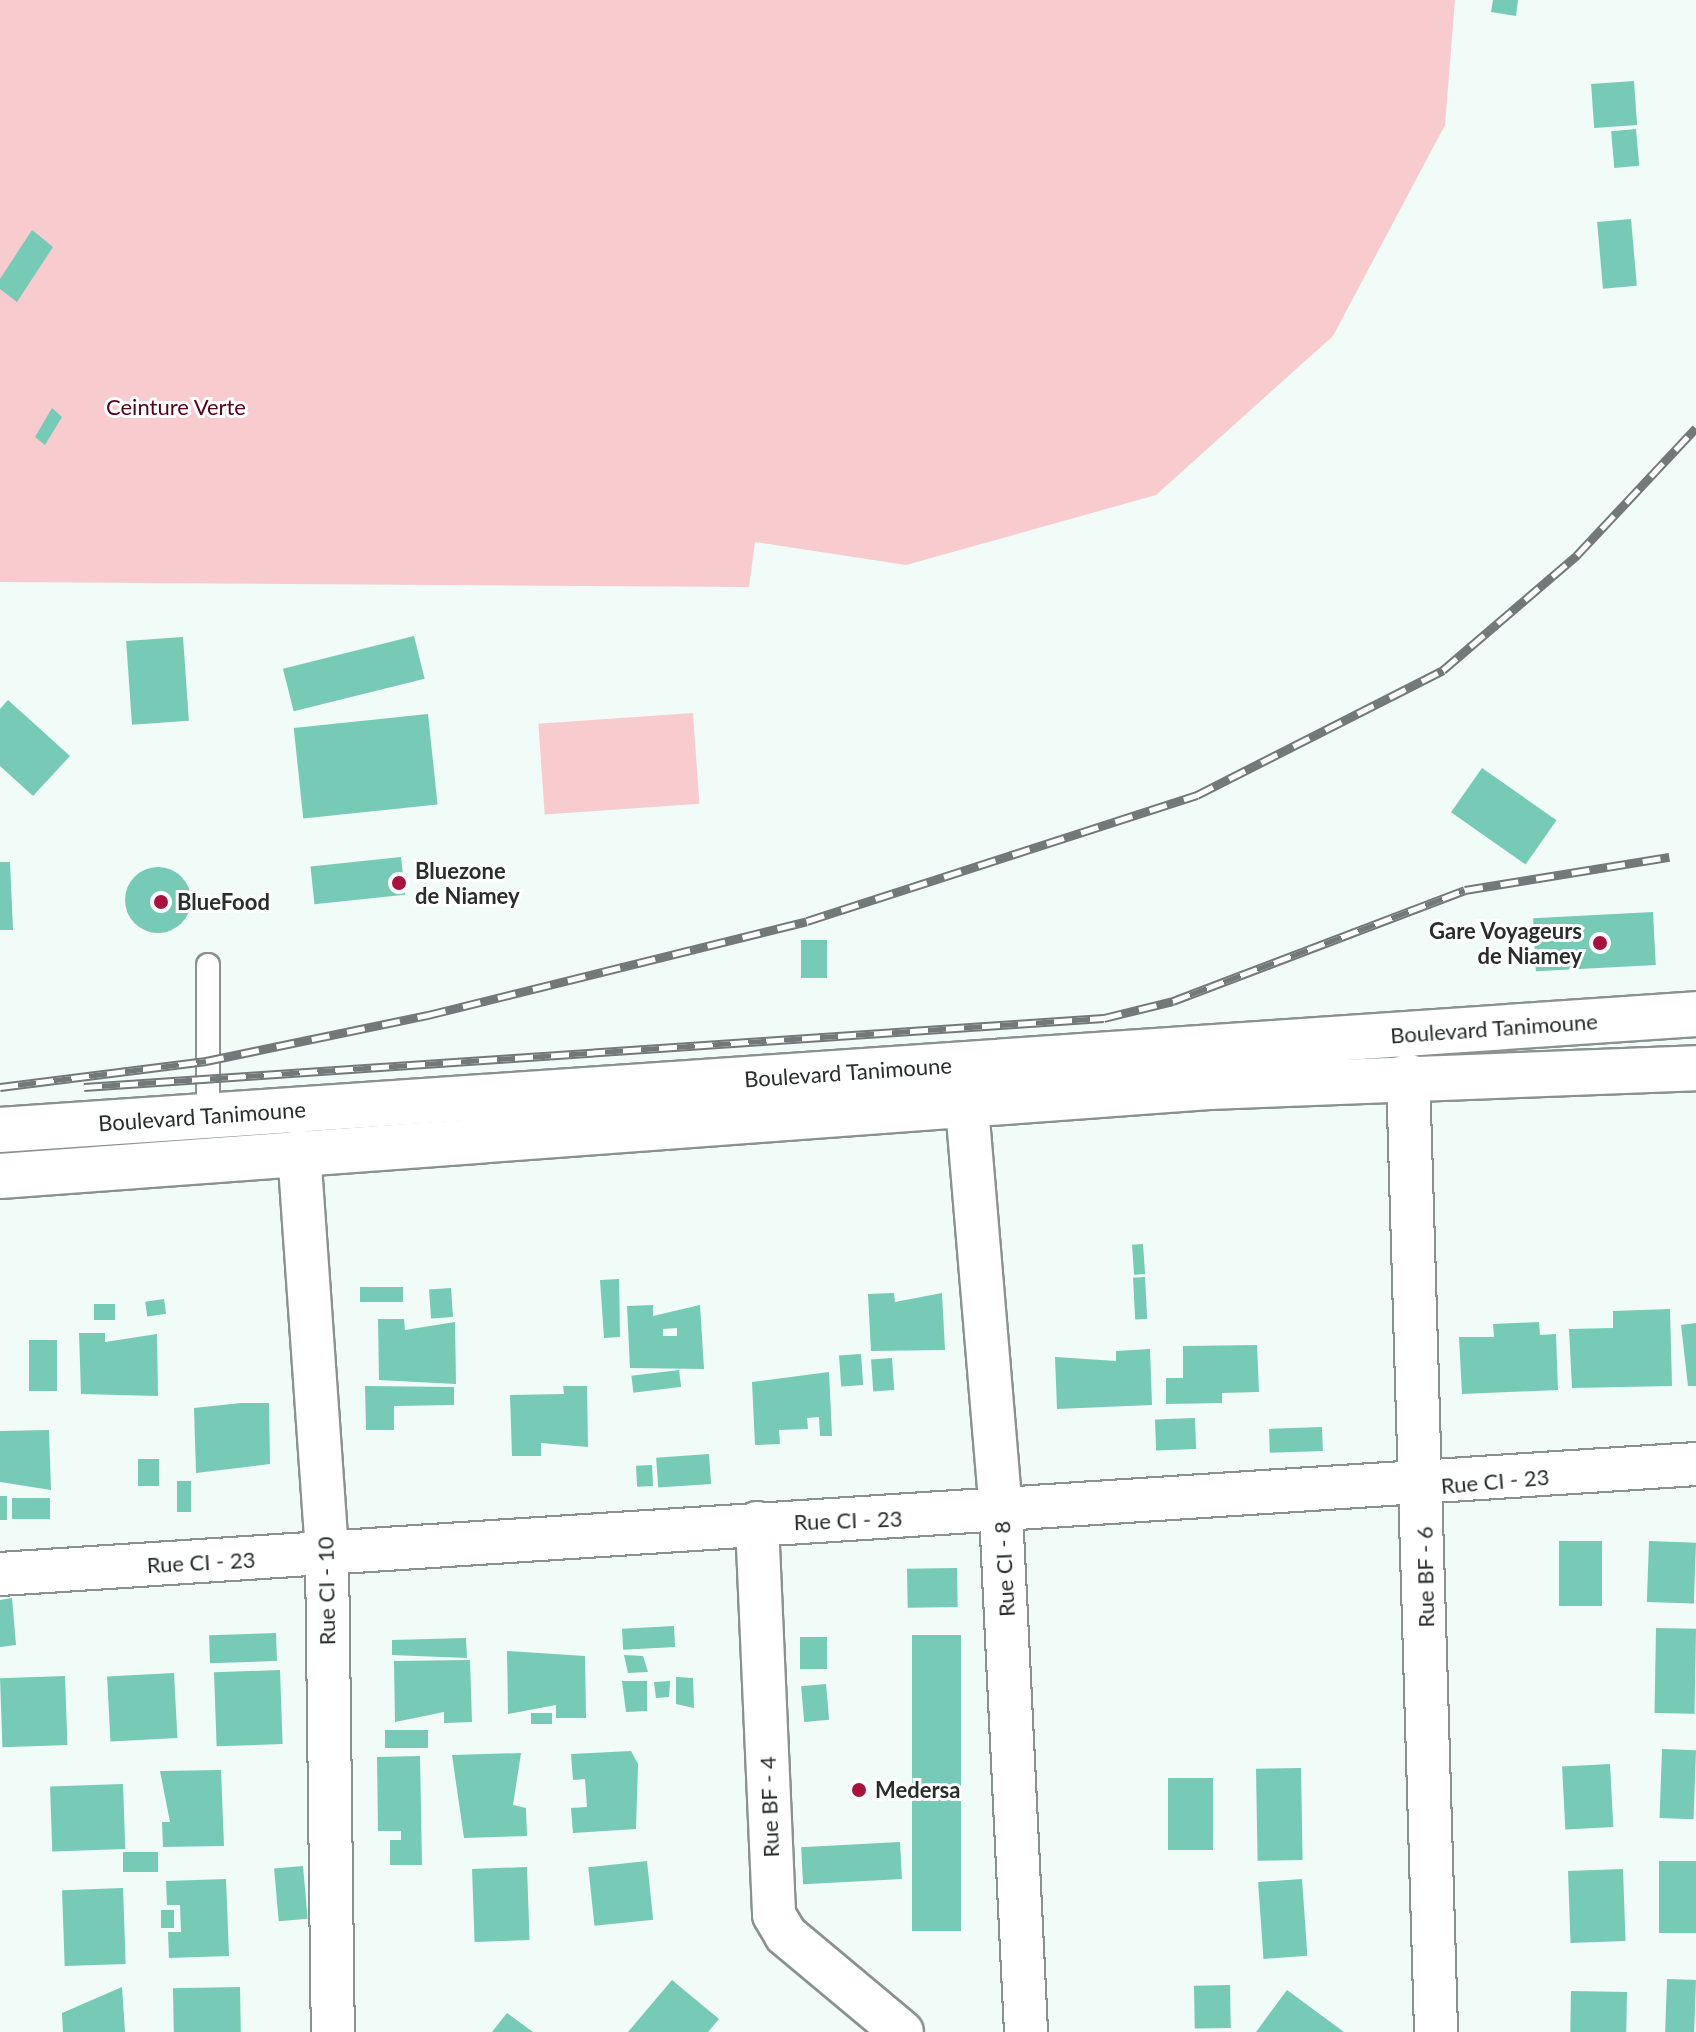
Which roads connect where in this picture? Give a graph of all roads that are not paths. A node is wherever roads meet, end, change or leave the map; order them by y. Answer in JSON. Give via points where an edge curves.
{"nodes":[{"id":1,"x":208,"y":965,"type":"dead end"},
{"id":2,"x":1679,"y":1016,"type":"edge"},
{"id":3,"x":1678,"y":1068,"type":"edge"},
{"id":4,"x":1408,"y":1075,"type":"junction"},
{"id":5,"x":967,"y":1107,"type":"junction"},
{"id":6,"x":208,"y":1116,"type":"junction"},
{"id":7,"x":0,"y":1130,"type":"edge"},
{"id":8,"x":299,"y":1151,"type":"junction"},
{"id":9,"x":209,"y":1160,"type":"junction"},
{"id":10,"x":0,"y":1176,"type":"edge"},
{"id":11,"x":1696,"y":1464,"type":"edge"},
{"id":12,"x":1422,"y":1487,"type":"junction"},
{"id":13,"x":1001,"y":1513,"type":"junction"},
{"id":14,"x":757,"y":1523,"type":"junction"},
{"id":15,"x":327,"y":1555,"type":"junction"},
{"id":16,"x":0,"y":1574,"type":"edge"},
{"id":17,"x":333,"y":2032,"type":"edge"},
{"id":18,"x":902,"y":2032,"type":"edge"},
{"id":19,"x":1026,"y":2032,"type":"edge"},
{"id":20,"x":1436,"y":2032,"type":"edge"}],
"edges":[{"from":1,"to":6,"type":"lane"},
{"from":2,"to":3,"type":"main road"},
{"from":2,"to":6,"type":"main road","name":"Boulevard Tanimoune"},
{"from":3,"to":4,"type":"main road","name":"Boulevard Tanimoune"},
{"from":4,"to":5,"type":"main road","name":"Boulevard Tanimoune"},
{"from":4,"to":12,"type":"street","name":"Rue BF - 6"},
{"from":5,"to":8,"type":"main road","name":"Boulevard Tanimoune"},
{"from":5,"to":13,"type":"street","name":"Rue CI - 8"},
{"from":6,"to":7,"type":"main road","name":"Boulevard Tanimoune"},
{"from":6,"to":9,"type":"lane"},
{"from":8,"to":9,"type":"main road","name":"Boulevard Tanimoune"},
{"from":8,"to":15,"type":"street","name":"Rue CI - 10"},
{"from":9,"to":10,"type":"main road","name":"Boulevard Tanimoune"},
{"from":11,"to":12,"type":"street","name":"Rue CI - 23"},
{"from":12,"to":13,"type":"street","name":"Rue CI - 23"},
{"from":12,"to":20,"type":"street","name":"Rue BF - 6"},
{"from":13,"to":14,"type":"street","name":"Rue CI - 23"},
{"from":13,"to":19,"type":"street","name":"Rue CI - 8"},
{"from":14,"to":15,"type":"street","name":"Rue CI - 23"},
{"from":14,"to":18,"type":"street","name":"Rue BF - 4","via":[[774,1915],[786,1935]]},
{"from":15,"to":16,"type":"street","name":"Rue CI - 23"},
{"from":15,"to":17,"type":"street","name":"Rue CI - 10"}]}
